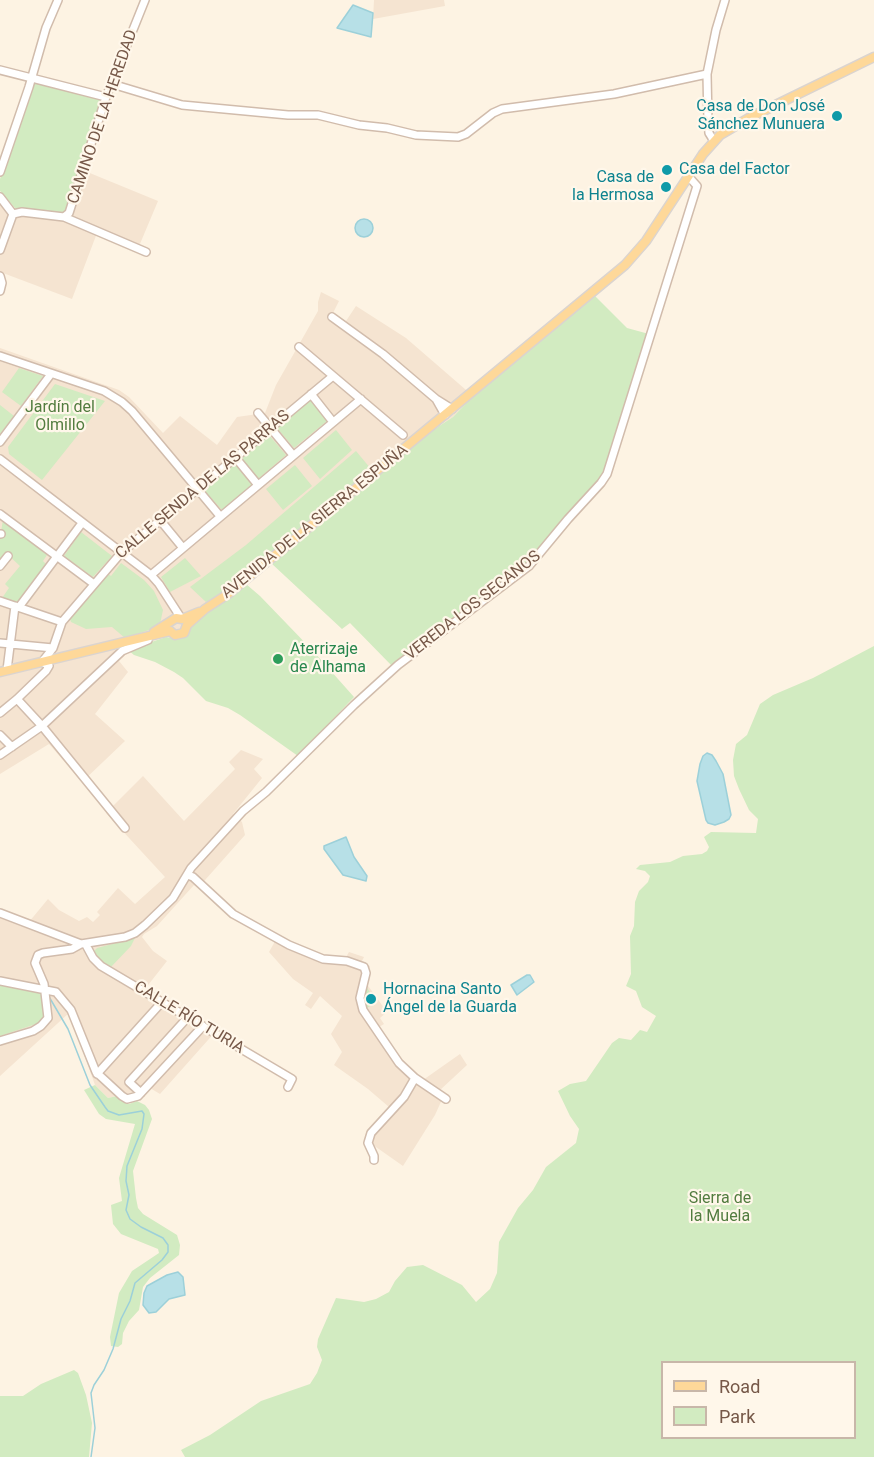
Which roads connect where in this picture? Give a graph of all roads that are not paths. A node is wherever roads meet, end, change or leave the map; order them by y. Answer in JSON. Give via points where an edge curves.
{"nodes":[{"id":1,"x":58,"y":0,"type":"edge"},
{"id":2,"x":145,"y":0,"type":"edge"},
{"id":3,"x":725,"y":0,"type":"edge"},
{"id":4,"x":874,"y":57,"type":"edge"},
{"id":5,"x":0,"y":70,"type":"edge"},
{"id":6,"x":707,"y":74,"type":"junction"},
{"id":7,"x":32,"y":78,"type":"junction"},
{"id":8,"x":112,"y":84,"type":"junction"},
{"id":9,"x":106,"y":97,"type":"junction"},
{"id":10,"x":712,"y":137,"type":"junction"},
{"id":11,"x":0,"y":172,"type":"edge"},
{"id":12,"x":689,"y":177,"type":"junction"},
{"id":13,"x":0,"y":197,"type":"edge"},
{"id":14,"x":13,"y":214,"type":"junction"},
{"id":15,"x":64,"y":218,"type":"junction"},
{"id":16,"x":0,"y":250,"type":"edge"},
{"id":17,"x":146,"y":252,"type":"dead end"},
{"id":18,"x":0,"y":276,"type":"edge"},
{"id":19,"x":0,"y":291,"type":"edge"},
{"id":20,"x":332,"y":317,"type":"dead end"},
{"id":21,"x":299,"y":347,"type":"dead end"},
{"id":22,"x":0,"y":356,"type":"edge"},
{"id":23,"x":51,"y":374,"type":"junction"},
{"id":24,"x":333,"y":376,"type":"junction"},
{"id":25,"x":311,"y":394,"type":"junction"},
{"id":26,"x":361,"y":399,"type":"junction"},
{"id":27,"x":448,"y":412,"type":"junction"},
{"id":28,"x":258,"y":413,"type":"dead end"},
{"id":29,"x":333,"y":422,"type":"junction"},
{"id":30,"x":270,"y":428,"type":"junction"},
{"id":31,"x":403,"y":435,"type":"dead end"},
{"id":32,"x":0,"y":442,"type":"edge"},
{"id":33,"x":293,"y":455,"type":"junction"},
{"id":34,"x":235,"y":458,"type":"junction"},
{"id":35,"x":0,"y":459,"type":"edge"},
{"id":36,"x":258,"y":485,"type":"junction"},
{"id":37,"x":197,"y":489,"type":"junction"},
{"id":38,"x":0,"y":514,"type":"edge"},
{"id":39,"x":220,"y":516,"type":"junction"},
{"id":40,"x":160,"y":520,"type":"junction"},
{"id":41,"x":82,"y":523,"type":"junction"},
{"id":42,"x":183,"y":548,"type":"junction"},
{"id":43,"x":121,"y":553,"type":"junction"},
{"id":44,"x":8,"y":556,"type":"dead end"},
{"id":45,"x":57,"y":557,"type":"junction"},
{"id":46,"x":0,"y":566,"type":"edge"},
{"id":47,"x":151,"y":575,"type":"junction"},
{"id":48,"x":94,"y":584,"type":"junction"},
{"id":49,"x":0,"y":601,"type":"edge"},
{"id":50,"x":17,"y":607,"type":"junction"},
{"id":51,"x":62,"y":622,"type":"junction"},
{"id":52,"x":176,"y":624,"type":"junction"},
{"id":53,"x":0,"y":643,"type":"edge"},
{"id":54,"x":10,"y":644,"type":"junction"},
{"id":55,"x":110,"y":646,"type":"junction"},
{"id":56,"x":53,"y":648,"type":"junction"},
{"id":57,"x":114,"y":658,"type":"junction"},
{"id":58,"x":42,"y":662,"type":"junction"},
{"id":59,"x":3,"y":671,"type":"edge"},
{"id":60,"x":17,"y":699,"type":"junction"},
{"id":61,"x":1,"y":709,"type":"edge"},
{"id":62,"x":42,"y":726,"type":"junction"},
{"id":63,"x":0,"y":735,"type":"edge"},
{"id":64,"x":12,"y":747,"type":"junction"},
{"id":65,"x":0,"y":755,"type":"edge"},
{"id":66,"x":125,"y":828,"type":"dead end"},
{"id":67,"x":188,"y":875,"type":"junction"},
{"id":68,"x":0,"y":914,"type":"edge"},
{"id":69,"x":83,"y":945,"type":"junction"},
{"id":70,"x":0,"y":981,"type":"edge"},
{"id":71,"x":44,"y":988,"type":"junction"},
{"id":72,"x":162,"y":1002,"type":"junction"},
{"id":73,"x":188,"y":1017,"type":"junction"},
{"id":74,"x":203,"y":1026,"type":"junction"},
{"id":75,"x":0,"y":1041,"type":"edge"},
{"id":76,"x":97,"y":1074,"type":"junction"},
{"id":77,"x":415,"y":1078,"type":"junction"},
{"id":78,"x":288,"y":1087,"type":"dead end"},
{"id":79,"x":141,"y":1093,"type":"junction"},
{"id":80,"x":446,"y":1099,"type":"dead end"},
{"id":81,"x":374,"y":1160,"type":"dead end"}],
"edges":[{"from":1,"to":7,"type":"street"},
{"from":2,"to":8,"type":"street","name":"CAMINO DE LA HEREDAD"},
{"from":3,"to":6,"type":"street"},
{"from":4,"to":10,"type":"main road","name":"AVENIDA DE LA SIERRA ESPUÑA"},
{"from":5,"to":7,"type":"street"},
{"from":6,"to":8,"type":"street","via":[[614,94],[502,110],[458,137],[416,135],[318,115],[182,105]]},
{"from":6,"to":10,"type":"street"},
{"from":7,"to":9,"type":"street"},
{"from":7,"to":11,"type":"street"},
{"from":8,"to":9,"type":"street","name":"CAMINO DE LA HEREDAD"},
{"from":9,"to":15,"type":"street","name":"CAMINO DE LA HEREDAD","via":[[69,213]]},
{"from":10,"to":12,"type":"main road","name":"AVENIDA DE LA SIERRA ESPUÑA"},
{"from":12,"to":27,"type":"main road","name":"AVENIDA DE LA SIERRA ESPUÑA","via":[[625,265]]},
{"from":12,"to":67,"type":"street","name":"VEREDA LOS SECANOS","via":[[698,186],[601,483],[529,566],[398,665],[219,836]]},
{"from":13,"to":14,"type":"street"},
{"from":14,"to":15,"type":"street","name":"CAMINO DE LA HEREDAD"},
{"from":14,"to":16,"type":"street"},
{"from":15,"to":17,"type":"street"},
{"from":18,"to":19,"type":"street"},
{"from":20,"to":27,"type":"street","via":[[383,354]]},
{"from":21,"to":24,"type":"street"},
{"from":22,"to":23,"type":"street"},
{"from":23,"to":32,"type":"street"},
{"from":23,"to":37,"type":"street","via":[[104,391],[122,402]]},
{"from":24,"to":25,"type":"street","name":"CALLE SENDA DE LAS PARRAS"},
{"from":24,"to":26,"type":"street"},
{"from":25,"to":29,"type":"street"},
{"from":25,"to":30,"type":"street","name":"CALLE SENDA DE LAS PARRAS"},
{"from":26,"to":29,"type":"street"},
{"from":26,"to":31,"type":"street"},
{"from":27,"to":52,"type":"main road","name":"AVENIDA DE LA SIERRA ESPUÑA","via":[[453,413],[228,594]]},
{"from":28,"to":30,"type":"street"},
{"from":29,"to":33,"type":"street"},
{"from":30,"to":33,"type":"street"},
{"from":30,"to":34,"type":"street","name":"CALLE SENDA DE LAS PARRAS"},
{"from":33,"to":36,"type":"street"},
{"from":34,"to":36,"type":"street"},
{"from":34,"to":37,"type":"street","name":"CALLE SENDA DE LAS PARRAS"},
{"from":35,"to":41,"type":"street"},
{"from":36,"to":39,"type":"street"},
{"from":37,"to":39,"type":"street"},
{"from":37,"to":40,"type":"street","name":"CALLE SENDA DE LAS PARRAS"},
{"from":38,"to":45,"type":"street"},
{"from":39,"to":42,"type":"street"},
{"from":40,"to":42,"type":"street"},
{"from":40,"to":43,"type":"street","name":"CALLE SENDA DE LAS PARRAS"},
{"from":41,"to":43,"type":"street"},
{"from":41,"to":45,"type":"street"},
{"from":42,"to":47,"type":"street"},
{"from":43,"to":47,"type":"street"},
{"from":43,"to":48,"type":"street","name":"CALLE SENDA DE LAS PARRAS"},
{"from":44,"to":46,"type":"street"},
{"from":45,"to":48,"type":"street"},
{"from":45,"to":50,"type":"street"},
{"from":47,"to":52,"type":"street","via":[[168,600]]},
{"from":48,"to":51,"type":"street","name":"CALLE SENDA DE LAS PARRAS"},
{"from":49,"to":50,"type":"street"},
{"from":50,"to":51,"type":"street"},
{"from":50,"to":54,"type":"street"},
{"from":51,"to":56,"type":"street","name":"CALLE SENDA DE LAS PARRAS"},
{"from":52,"to":55,"type":"main road","name":"AVENIDA DE LA SIERRA ESPUÑA"},
{"from":52,"to":57,"type":"street"},
{"from":53,"to":54,"type":"street"},
{"from":54,"to":56,"type":"street"},
{"from":54,"to":59,"type":"street"},
{"from":55,"to":57,"type":"street","via":[[115,651]]},
{"from":55,"to":58,"type":"main road","name":"AVENIDA DE LA SIERRA ESPUÑA"},
{"from":56,"to":58,"type":"street","name":"CALLE SENDA DE LAS PARRAS"},
{"from":57,"to":62,"type":"street"},
{"from":58,"to":59,"type":"main road","name":"AVENIDA DE LA SIERRA ESPUÑA"},
{"from":58,"to":60,"type":"street","name":"CALLE SENDA DE LAS PARRAS","via":[[48,668]]},
{"from":60,"to":61,"type":"street"},
{"from":60,"to":62,"type":"street"},
{"from":62,"to":64,"type":"street"},
{"from":62,"to":66,"type":"street"},
{"from":63,"to":64,"type":"street"},
{"from":64,"to":65,"type":"street"},
{"from":67,"to":69,"type":"street","via":[[164,907],[135,933]]},
{"from":67,"to":77,"type":"street","via":[[233,914],[289,945],[323,959],[364,967],[360,998],[363,1010],[395,1059]]},
{"from":68,"to":69,"type":"street"},
{"from":69,"to":71,"type":"street","via":[[37,957],[35,963]]},
{"from":69,"to":72,"type":"street","name":"CALLE RÍO TURIA","via":[[101,966]]},
{"from":70,"to":71,"type":"street"},
{"from":71,"to":75,"type":"street","via":[[49,1013],[45,1023]]},
{"from":71,"to":76,"type":"street","via":[[56,992],[70,1010]]},
{"from":72,"to":73,"type":"street","name":"CALLE RÍO TURIA"},
{"from":72,"to":76,"type":"street"},
{"from":73,"to":74,"type":"street","name":"CALLE RÍO TURIA"},
{"from":73,"to":79,"type":"street","via":[[129,1082]]},
{"from":74,"to":78,"type":"street","name":"CALLE RÍO TURIA","via":[[292,1079]]},
{"from":74,"to":79,"type":"street"},
{"from":76,"to":79,"type":"street","via":[[122,1096],[132,1099]]},
{"from":77,"to":80,"type":"street"},
{"from":77,"to":81,"type":"street","via":[[404,1097],[371,1133],[368,1143]]}]}
